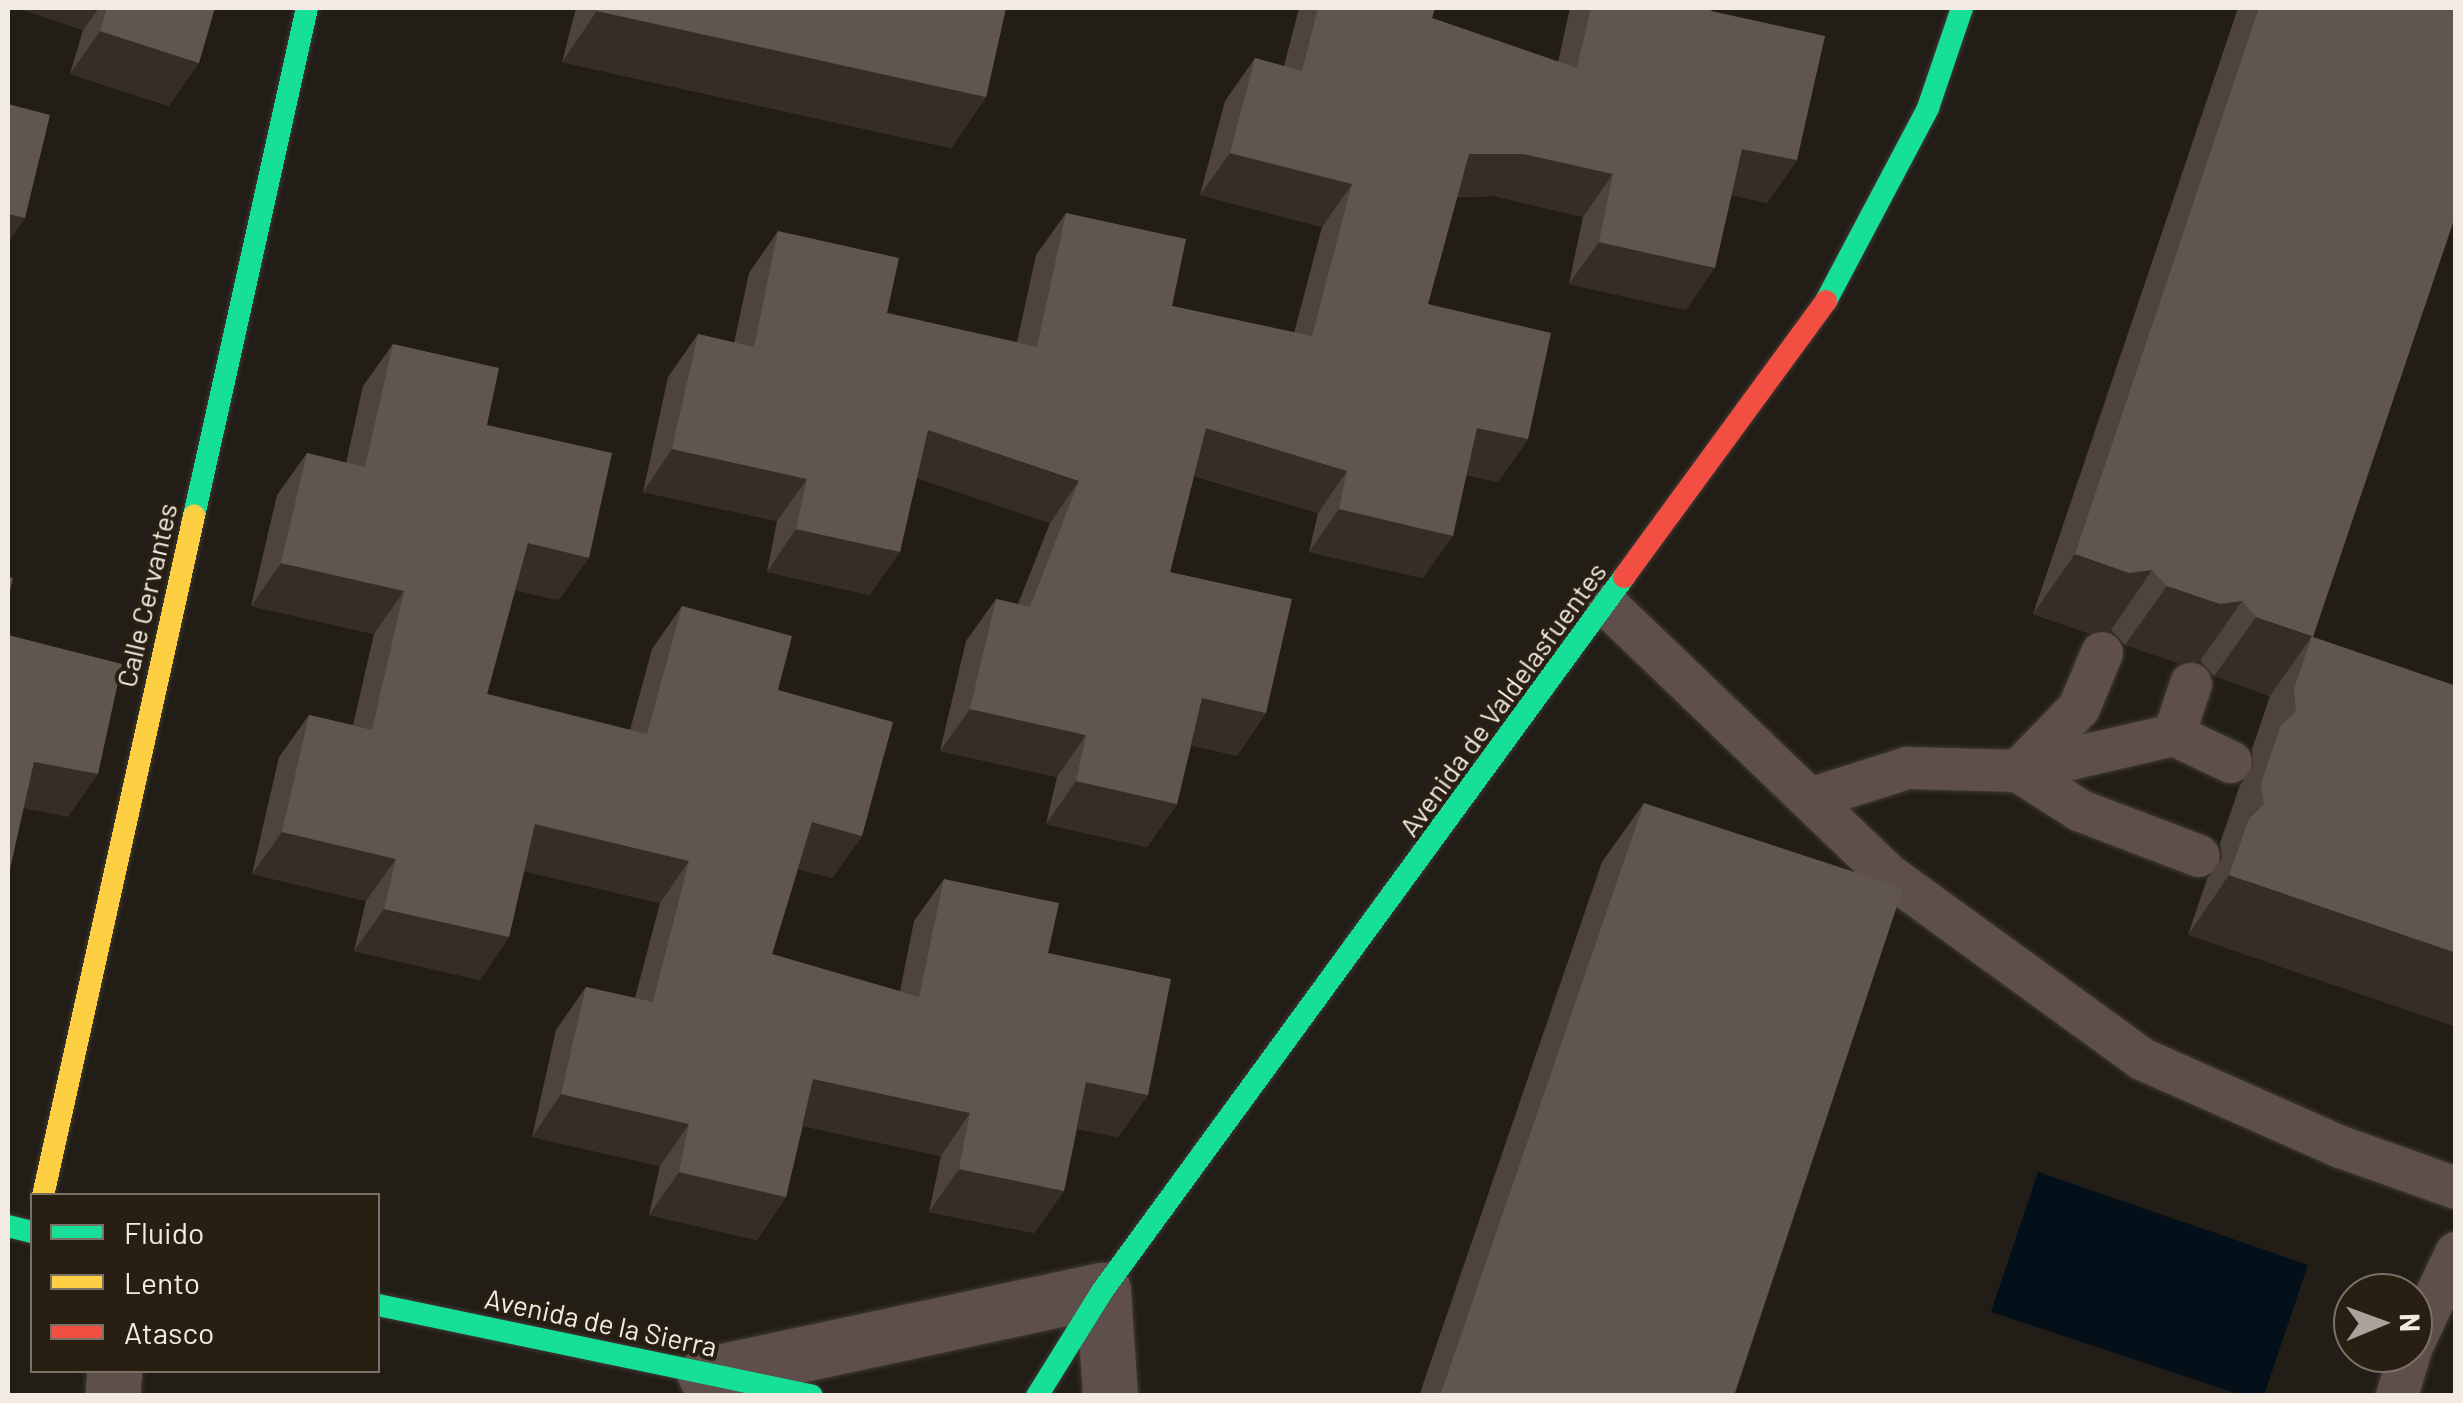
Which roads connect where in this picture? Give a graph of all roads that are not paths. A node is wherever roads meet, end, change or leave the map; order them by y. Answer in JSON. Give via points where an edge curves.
{"nodes":[{"id":1,"x":307,"y":8,"type":"edge"},
{"id":2,"x":1962,"y":8,"type":"edge"},
{"id":3,"x":1608,"y":606,"type":"junction"},
{"id":4,"x":2102,"y":653,"type":"dead end"},
{"id":5,"x":2191,"y":684,"type":"dead end"},
{"id":6,"x":2174,"y":735,"type":"junction"},
{"id":7,"x":2231,"y":762,"type":"dead end"},
{"id":8,"x":2018,"y":771,"type":"junction"},
{"id":9,"x":1810,"y":799,"type":"junction"},
{"id":10,"x":2199,"y":856,"type":"dead end"},
{"id":11,"x":2456,"y":1188,"type":"edge"},
{"id":12,"x":44,"y":1193,"type":"edge"},
{"id":13,"x":2456,"y":1253,"type":"edge"},
{"id":14,"x":1104,"y":1290,"type":"junction"},
{"id":15,"x":2433,"y":1302,"type":"edge"},
{"id":16,"x":380,"y":1305,"type":"edge"},
{"id":17,"x":705,"y":1376,"type":"junction"},
{"id":18,"x":812,"y":1396,"type":"edge"},
{"id":19,"x":1038,"y":1396,"type":"edge"},
{"id":20,"x":1110,"y":1396,"type":"edge"}],
"edges":[{"from":1,"to":12,"type":"street","name":"Calle Cervantes"},
{"from":2,"to":3,"type":"street","name":"Avenida de Valdelasfuentes","via":[[1928,108],[1833,291]]},
{"from":3,"to":9,"type":"lane"},
{"from":3,"to":14,"type":"street","name":"Avenida de Valdelasfuentes"},
{"from":4,"to":8,"type":"lane","via":[[2079,708]]},
{"from":5,"to":6,"type":"lane"},
{"from":6,"to":7,"type":"lane"},
{"from":6,"to":8,"type":"lane"},
{"from":8,"to":9,"type":"lane","via":[[1908,768]]},
{"from":8,"to":10,"type":"lane","via":[[2080,812]]},
{"from":9,"to":11,"type":"lane","via":[[1886,872],[2142,1059]]},
{"from":13,"to":15,"type":"lane"},
{"from":14,"to":17,"type":"street"},
{"from":14,"to":19,"type":"street","name":"Avenida de Valdelasfuentes"},
{"from":14,"to":20,"type":"street"},
{"from":16,"to":17,"type":"street","name":"Avenida de la Sierra"},
{"from":17,"to":18,"type":"street","name":"Avenida de la Sierra"}]}
